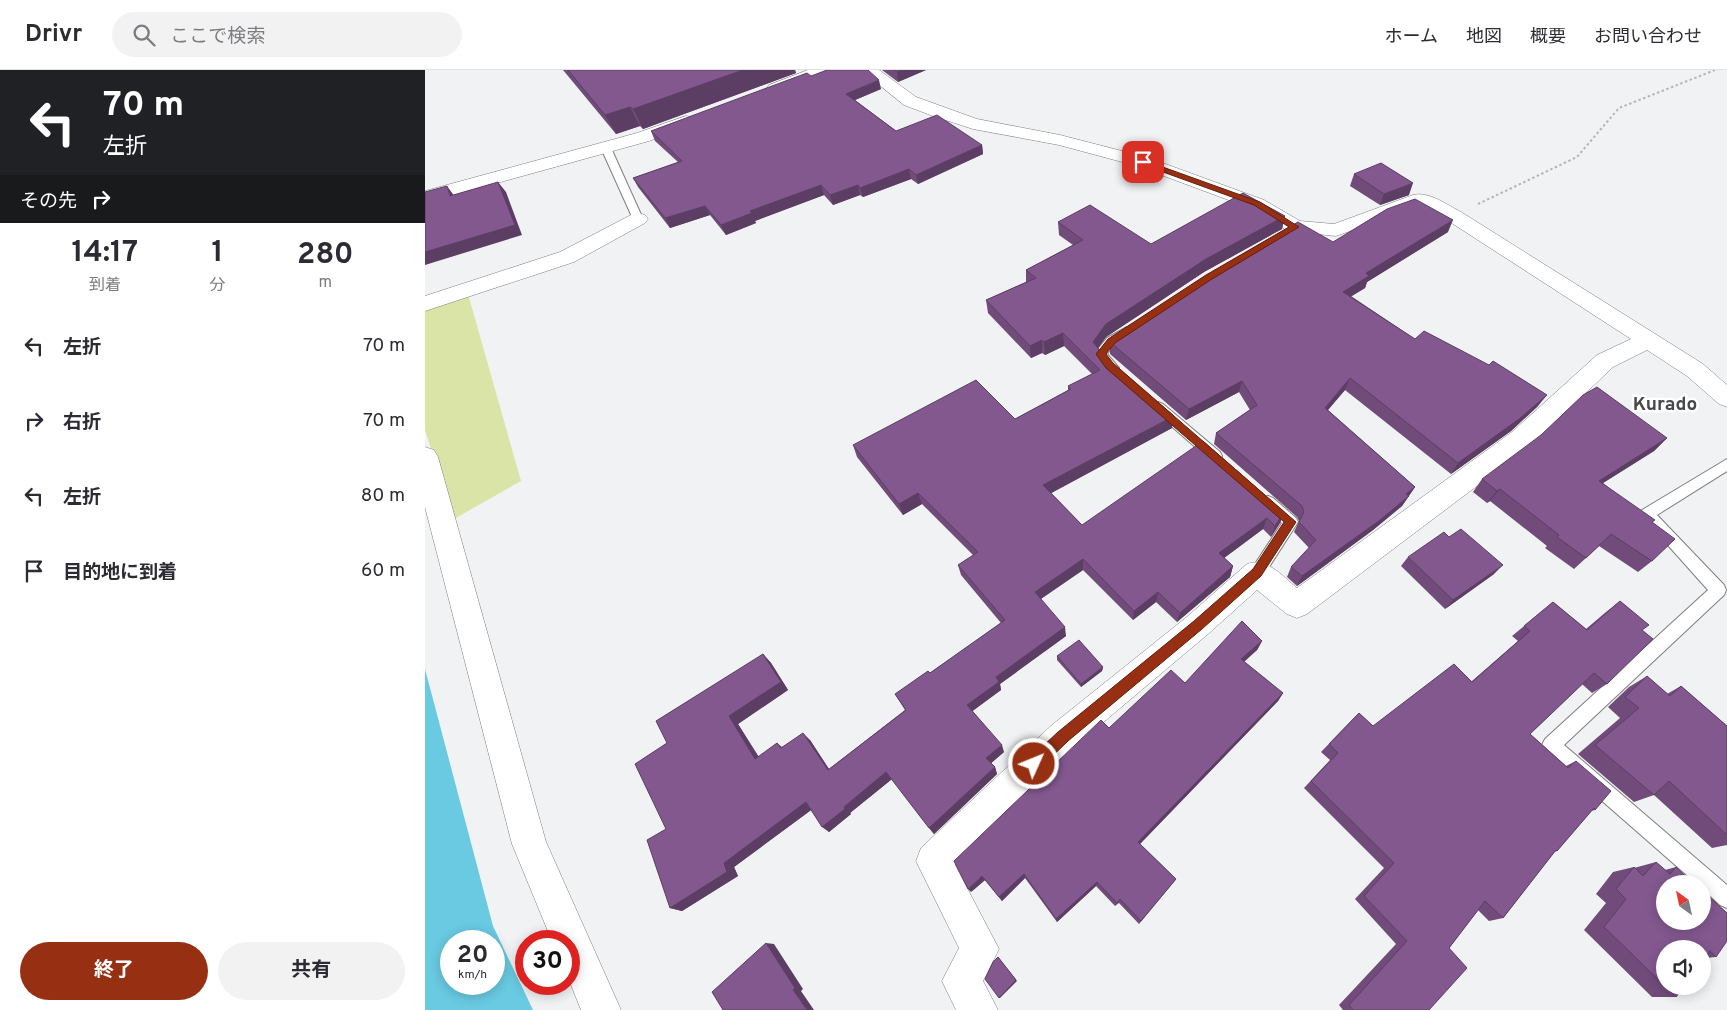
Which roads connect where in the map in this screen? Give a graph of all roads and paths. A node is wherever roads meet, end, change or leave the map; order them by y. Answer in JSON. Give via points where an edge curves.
{"nodes":[{"id":1,"x":823,"y":70,"type":"edge"},
{"id":2,"x":869,"y":70,"type":"edge"},
{"id":3,"x":1715,"y":70,"type":"edge"},
{"id":4,"x":760,"y":94,"type":"edge"},
{"id":5,"x":706,"y":114,"type":"edge"},
{"id":6,"x":606,"y":148,"type":"junction"},
{"id":7,"x":425,"y":197,"type":"edge"},
{"id":8,"x":1453,"y":216,"type":"junction"},
{"id":9,"x":638,"y":219,"type":"joint"},
{"id":10,"x":425,"y":304,"type":"edge"},
{"id":11,"x":1136,"y":325,"type":"edge"},
{"id":12,"x":1649,"y":340,"type":"junction"},
{"id":13,"x":1125,"y":378,"type":"edge"},
{"id":14,"x":1147,"y":398,"type":"edge"},
{"id":15,"x":1727,"y":398,"type":"edge"},
{"id":16,"x":425,"y":457,"type":"edge"},
{"id":17,"x":1223,"y":463,"type":"edge"},
{"id":18,"x":1727,"y":464,"type":"edge"},
{"id":19,"x":1261,"y":496,"type":"edge"},
{"id":20,"x":1257,"y":572,"type":"junction"},
{"id":21,"x":1727,"y":898,"type":"edge"},
{"id":22,"x":601,"y":1010,"type":"edge"},
{"id":23,"x":978,"y":1010,"type":"edge"}],
"edges":[{"from":1,"to":4,"type":"street"},
{"from":2,"to":8,"type":"street","via":[[910,101],[939,112],[973,124],[1061,140],[1143,162],[1257,204],[1291,230],[1335,230],[1420,199]]},
{"from":3,"to":8,"type":"path","via":[[1619,108],[1577,157]]},
{"from":5,"to":6,"type":"street"},
{"from":6,"to":7,"type":"street"},
{"from":6,"to":9,"type":"lane"},
{"from":8,"to":12,"type":"street"},
{"from":9,"to":10,"type":"street","via":[[567,257]]},
{"from":11,"to":13,"type":"lane","via":[[1111,341],[1100,354]]},
{"from":12,"to":15,"type":"street","via":[[1695,370]]},
{"from":12,"to":20,"type":"street","via":[[1605,360],[1521,439],[1297,606]]},
{"from":14,"to":17,"type":"lane"},
{"from":16,"to":22,"type":"street","via":[[529,844]]},
{"from":18,"to":21,"type":"lane","via":[[1647,514],[1718,590],[1551,745]]},
{"from":19,"to":20,"type":"lane","via":[[1291,522]]},
{"from":20,"to":23,"type":"street","via":[[1063,736],[933,861],[980,949],[961,981]]}]}
